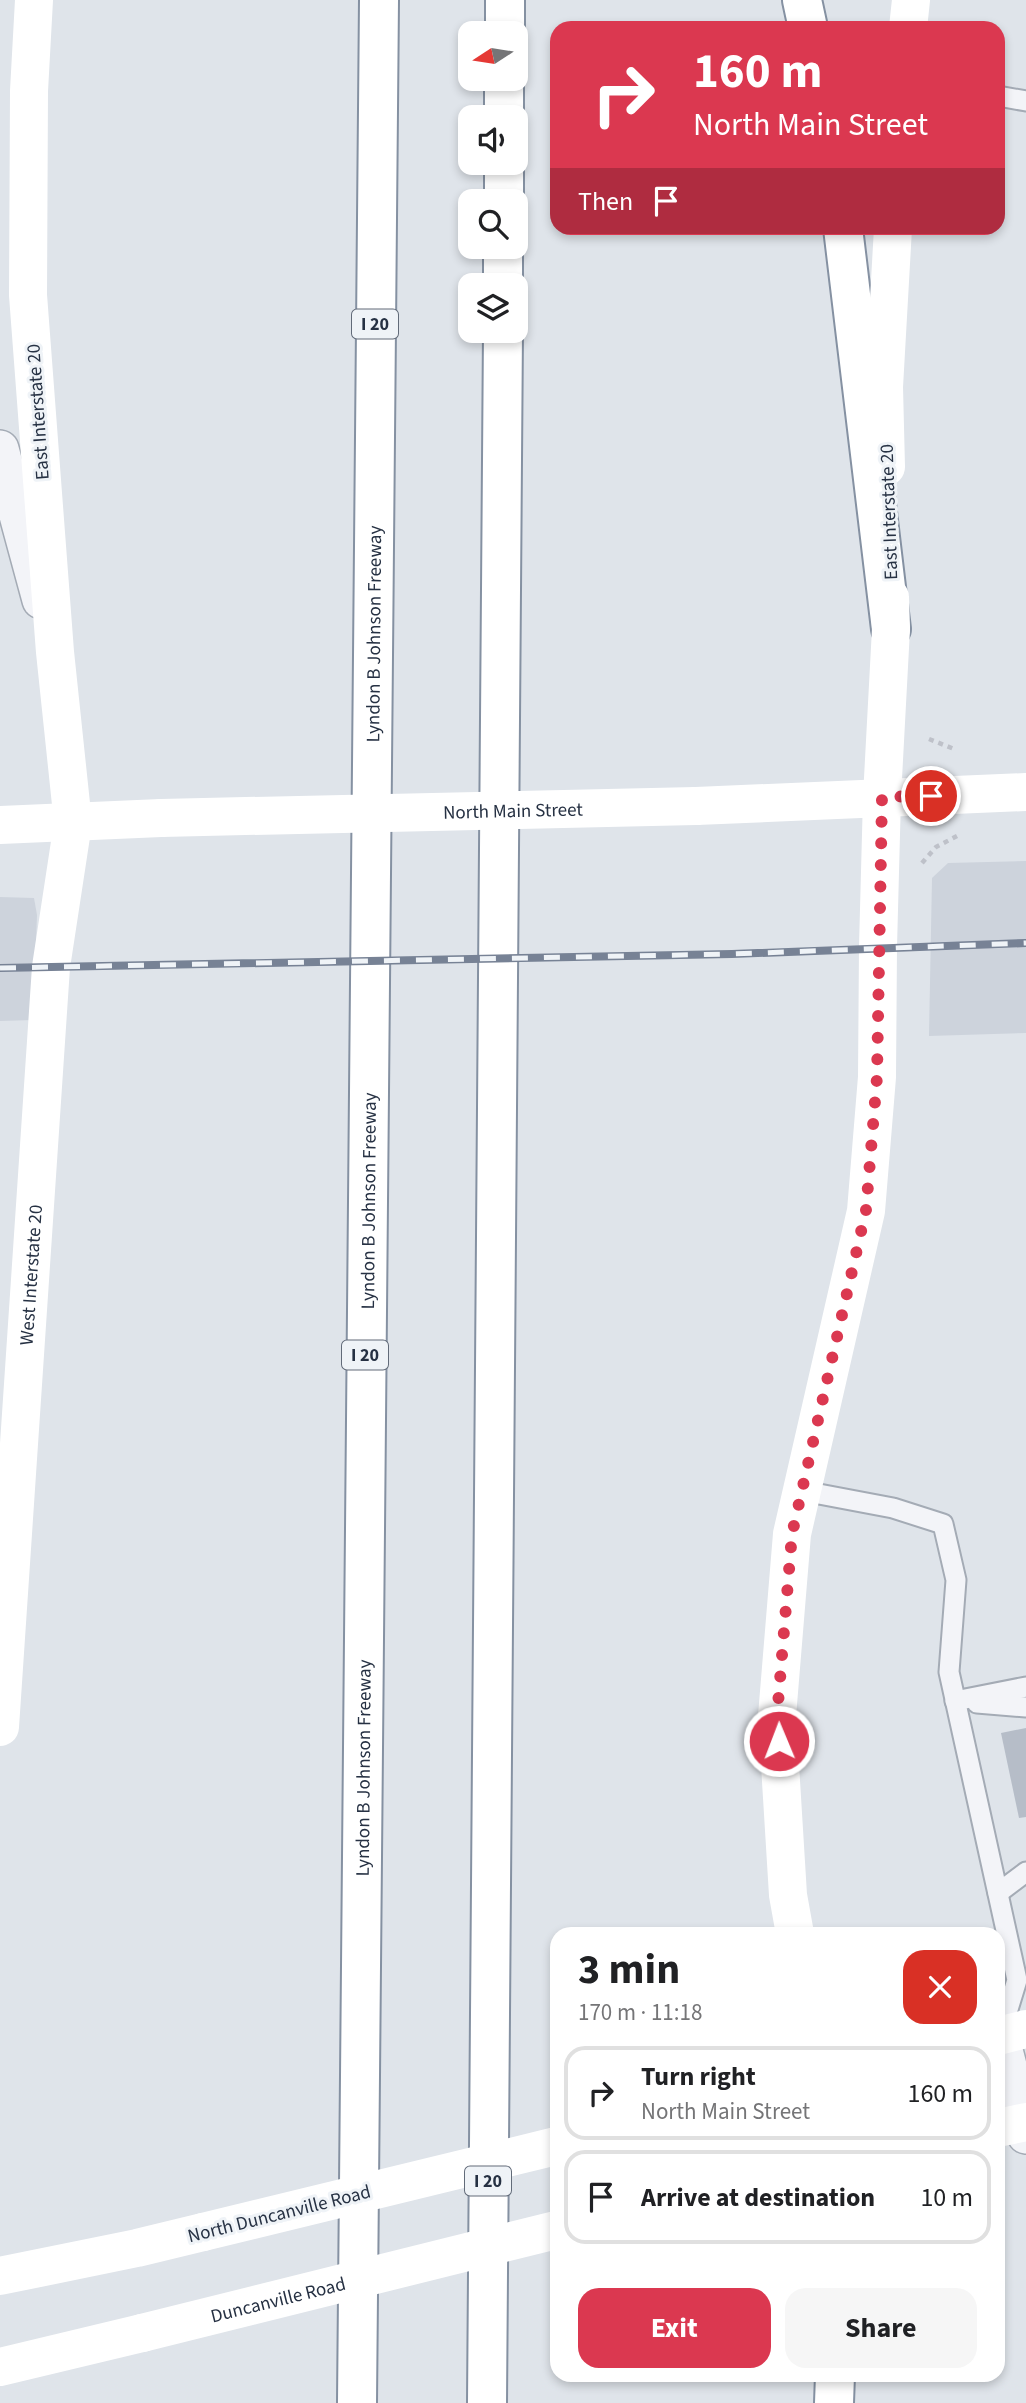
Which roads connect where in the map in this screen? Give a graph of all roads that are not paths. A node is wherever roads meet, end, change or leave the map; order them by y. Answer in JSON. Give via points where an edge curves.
{"nodes":[{"id":1,"x":34,"y":0,"type":"edge"},
{"id":2,"x":379,"y":0,"type":"edge"},
{"id":3,"x":505,"y":0,"type":"edge"},
{"id":4,"x":802,"y":0,"type":"edge"},
{"id":5,"x":911,"y":0,"type":"edge"},
{"id":6,"x":505,"y":21,"type":"edge"},
{"id":7,"x":806,"y":21,"type":"edge"},
{"id":8,"x":909,"y":21,"type":"edge"},
{"id":9,"x":1005,"y":97,"type":"edge"},
{"id":10,"x":1026,"y":100,"type":"edge"},
{"id":11,"x":844,"y":235,"type":"edge"},
{"id":12,"x":893,"y":235,"type":"edge"},
{"id":13,"x":503,"y":343,"type":"edge"},
{"id":14,"x":0,"y":449,"type":"edge"},
{"id":15,"x":891,"y":629,"type":"junction"},
{"id":16,"x":55,"y":652,"type":"junction"},
{"id":17,"x":1026,"y":792,"type":"edge"},
{"id":18,"x":882,"y":797,"type":"junction"},
{"id":19,"x":73,"y":823,"type":"junction"},
{"id":20,"x":0,"y":825,"type":"edge"},
{"id":21,"x":803,"y":1491,"type":"junction"},
{"id":22,"x":1026,"y":1686,"type":"edge"},
{"id":23,"x":955,"y":1701,"type":"junction"},
{"id":24,"x":1026,"y":1707,"type":"edge"},
{"id":25,"x":0,"y":1727,"type":"edge"},
{"id":26,"x":1026,"y":1872,"type":"edge"},
{"id":27,"x":1026,"y":1887,"type":"edge"},
{"id":28,"x":998,"y":1894,"type":"junction"},
{"id":29,"x":794,"y":1927,"type":"edge"},
{"id":30,"x":1008,"y":2034,"type":"edge"},
{"id":31,"x":1018,"y":2127,"type":"edge"},
{"id":32,"x":550,"y":2147,"type":"edge"},
{"id":33,"x":550,"y":2231,"type":"edge"},
{"id":34,"x":0,"y":2276,"type":"edge"},
{"id":35,"x":0,"y":2367,"type":"edge"},
{"id":36,"x":835,"y":2382,"type":"edge"},
{"id":37,"x":357,"y":2403,"type":"edge"},
{"id":38,"x":487,"y":2403,"type":"edge"},
{"id":39,"x":834,"y":2403,"type":"edge"}],
"edges":[{"from":1,"to":16,"type":"main road","name":"East Interstate 20","via":[[28,295]]},
{"from":2,"to":37,"type":"main road","name":"Lyndon B Johnson Freeway","number":"I 20"},
{"from":3,"to":6,"type":"main road"},
{"from":4,"to":7,"type":"main road"},
{"from":5,"to":8,"type":"main road"},
{"from":9,"to":10,"type":"lane"},
{"from":11,"to":15,"type":"main road"},
{"from":12,"to":15,"type":"main road","name":"East Interstate 20","via":[[884,387]]},
{"from":13,"to":38,"type":"main road","number":"I 20"},
{"from":14,"to":16,"type":"street"},
{"from":15,"to":18,"type":"main road","name":"East Interstate 20"},
{"from":16,"to":19,"type":"main road","name":"East Interstate 20"},
{"from":17,"to":18,"type":"main road","name":"North Main Street"},
{"from":18,"to":19,"type":"main road","name":"North Main Street","bridge":true},
{"from":18,"to":21,"type":"main road","via":[[877,1077],[866,1210]]},
{"from":19,"to":20,"type":"main road","name":"North Main Street"},
{"from":19,"to":25,"type":"main road","name":"West Interstate 20","via":[[51,967]]},
{"from":21,"to":23,"type":"lane","via":[[893,1508],[943,1524],[956,1580],[949,1672]]},
{"from":21,"to":29,"type":"main road","via":[[792,1534],[777,1716]]},
{"from":22,"to":23,"type":"lane"},
{"from":23,"to":24,"type":"lane"},
{"from":23,"to":28,"type":"lane"},
{"from":26,"to":28,"type":"lane"},
{"from":27,"to":28,"type":"lane"},
{"from":28,"to":30,"type":"lane","via":[[1017,1980]]},
{"from":30,"to":31,"type":"street"},
{"from":32,"to":34,"type":"main road","name":"North Duncanville Road","bridge":true,"via":[[137,2248]]},
{"from":33,"to":35,"type":"main road","name":"Duncanville Road","bridge":true},
{"from":36,"to":39,"type":"main road"}]}
